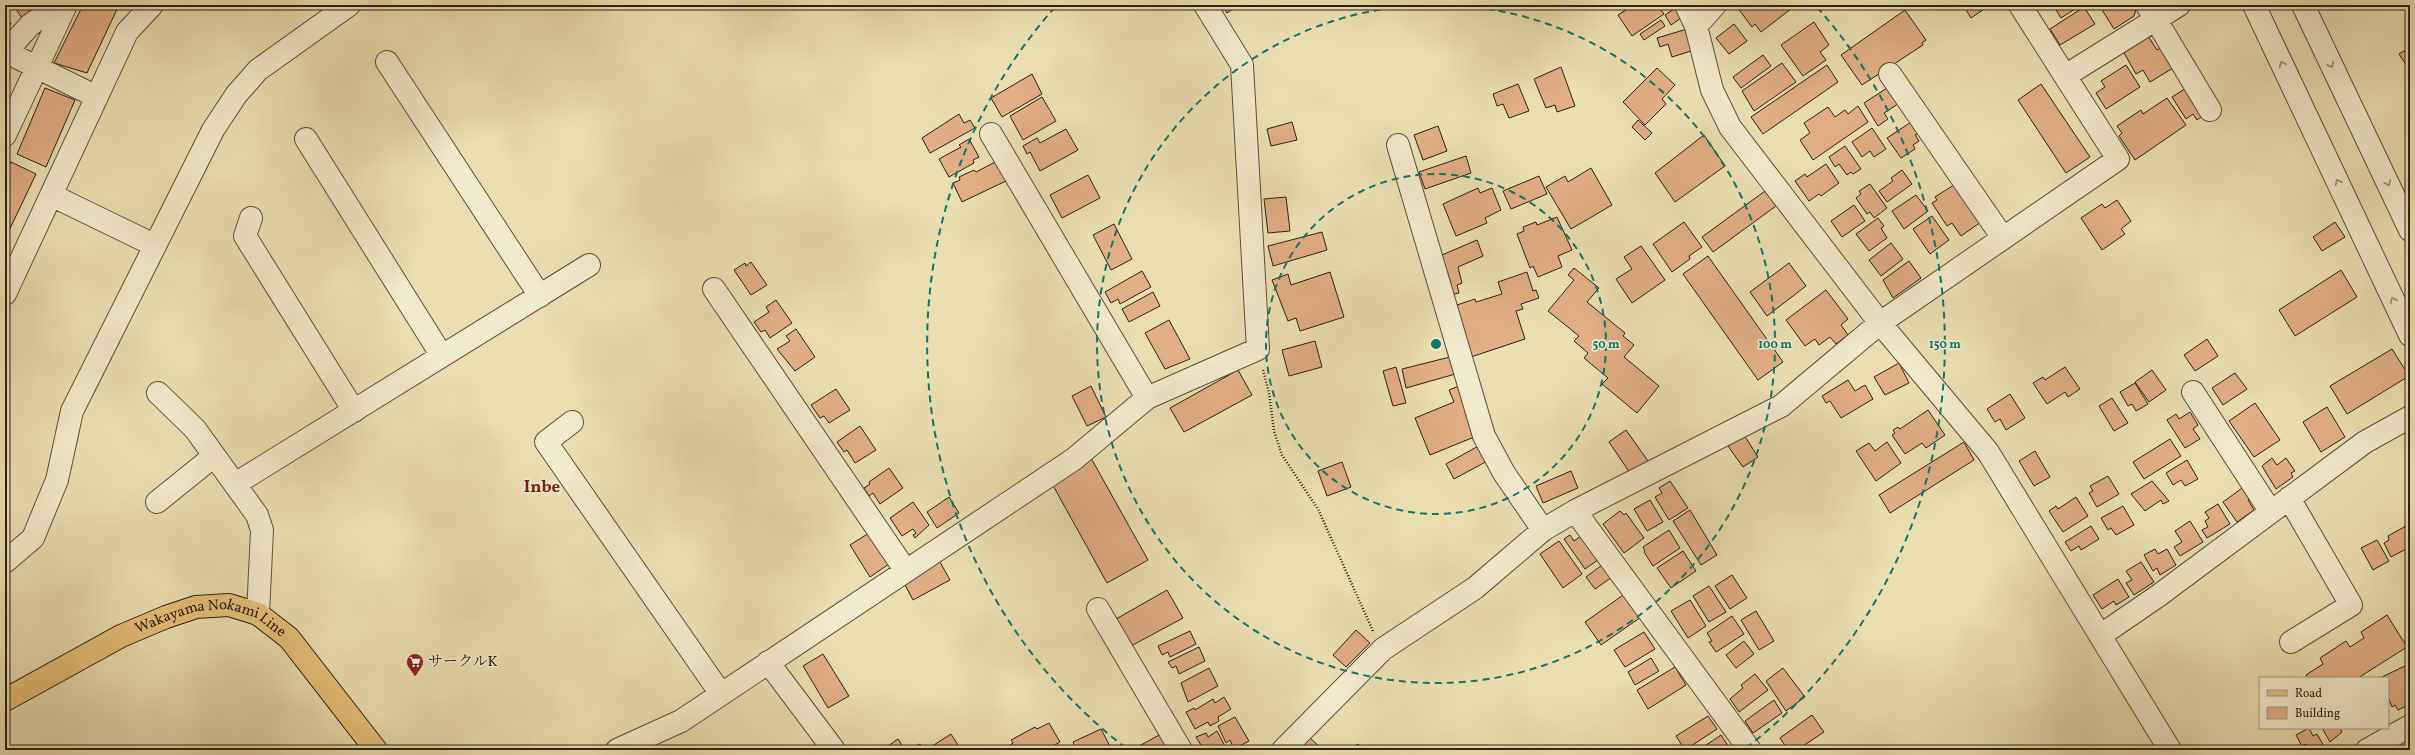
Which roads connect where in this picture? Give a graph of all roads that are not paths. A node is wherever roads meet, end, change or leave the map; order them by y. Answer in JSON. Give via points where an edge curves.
{"nodes":[{"id":1,"x":59,"y":5,"type":"edge"},
{"id":2,"x":66,"y":5,"type":"edge"},
{"id":3,"x":151,"y":5,"type":"edge"},
{"id":4,"x":1205,"y":5,"type":"edge"},
{"id":5,"x":1686,"y":5,"type":"edge"},
{"id":6,"x":1715,"y":5,"type":"edge"},
{"id":7,"x":2020,"y":5,"type":"edge"},
{"id":8,"x":2179,"y":5,"type":"edge"},
{"id":9,"x":2254,"y":5,"type":"edge"},
{"id":10,"x":2302,"y":5,"type":"edge"},
{"id":11,"x":347,"y":6,"type":"edge"},
{"id":12,"x":2152,"y":12,"type":"edge"},
{"id":13,"x":1696,"y":26,"type":"junction"},
{"id":14,"x":5,"y":52,"type":"edge"},
{"id":15,"x":387,"y":62,"type":"dead end"},
{"id":16,"x":37,"y":66,"type":"junction"},
{"id":17,"x":1890,"y":74,"type":"dead end"},
{"id":18,"x":2065,"y":76,"type":"junction"},
{"id":19,"x":97,"y":97,"type":"junction"},
{"id":20,"x":2210,"y":110,"type":"dead end"},
{"id":21,"x":991,"y":134,"type":"dead end"},
{"id":22,"x":5,"y":135,"type":"edge"},
{"id":23,"x":306,"y":139,"type":"dead end"},
{"id":24,"x":1398,"y":145,"type":"dead end"},
{"id":25,"x":52,"y":195,"type":"junction"},
{"id":26,"x":251,"y":218,"type":"dead end"},
{"id":27,"x":2410,"y":230,"type":"edge"},
{"id":28,"x":2003,"y":238,"type":"junction"},
{"id":29,"x":154,"y":244,"type":"junction"},
{"id":30,"x":589,"y":265,"type":"dead end"},
{"id":31,"x":714,"y":289,"type":"dead end"},
{"id":32,"x":5,"y":294,"type":"edge"},
{"id":33,"x":540,"y":296,"type":"junction"},
{"id":34,"x":1880,"y":323,"type":"junction"},
{"id":35,"x":2410,"y":335,"type":"edge"},
{"id":36,"x":442,"y":356,"type":"junction"},
{"id":37,"x":2193,"y":392,"type":"dead end"},
{"id":38,"x":158,"y":393,"type":"dead end"},
{"id":39,"x":1147,"y":398,"type":"junction"},
{"id":40,"x":354,"y":411,"type":"junction"},
{"id":41,"x":2410,"y":417,"type":"edge"},
{"id":42,"x":572,"y":422,"type":"dead end"},
{"id":43,"x":214,"y":456,"type":"junction"},
{"id":44,"x":235,"y":484,"type":"junction"},
{"id":45,"x":2289,"y":498,"type":"junction"},
{"id":46,"x":157,"y":502,"type":"dead end"},
{"id":47,"x":1575,"y":511,"type":"junction"},
{"id":48,"x":2271,"y":512,"type":"junction"},
{"id":49,"x":1543,"y":530,"type":"junction"},
{"id":50,"x":5,"y":562,"type":"edge"},
{"id":51,"x":906,"y":571,"type":"junction"},
{"id":52,"x":1098,"y":609,"type":"dead end"},
{"id":53,"x":258,"y":614,"type":"junction"},
{"id":54,"x":2101,"y":635,"type":"junction"},
{"id":55,"x":2291,"y":642,"type":"dead end"},
{"id":56,"x":768,"y":662,"type":"junction"},
{"id":57,"x":721,"y":694,"type":"junction"},
{"id":58,"x":5,"y":700,"type":"edge"},
{"id":59,"x":2410,"y":729,"type":"edge"},
{"id":60,"x":376,"y":750,"type":"edge"},
{"id":61,"x":617,"y":750,"type":"edge"},
{"id":62,"x":834,"y":750,"type":"edge"},
{"id":63,"x":1181,"y":750,"type":"edge"},
{"id":64,"x":1283,"y":750,"type":"edge"},
{"id":65,"x":1750,"y":750,"type":"edge"},
{"id":66,"x":2170,"y":750,"type":"edge"},
{"id":67,"x":2367,"y":750,"type":"edge"}],
"edges":[{"from":1,"to":14,"type":"street","via":[[30,25]]},
{"from":2,"to":16,"type":"street"},
{"from":3,"to":19,"type":"street","via":[[127,32]]},
{"from":4,"to":39,"type":"street","via":[[1242,65],[1258,348]]},
{"from":5,"to":13,"type":"street"},
{"from":6,"to":13,"type":"street"},
{"from":7,"to":18,"type":"street"},
{"from":8,"to":12,"type":"street"},
{"from":35,"to":9,"type":"street","one_way":true},
{"from":10,"to":27,"type":"street","one_way":true},
{"from":11,"to":29,"type":"street","via":[[258,70],[236,95],[212,130]]},
{"from":12,"to":18,"type":"street"},
{"from":12,"to":20,"type":"street"},
{"from":13,"to":34,"type":"street","via":[[1712,90],[1730,127]]},
{"from":14,"to":16,"type":"street"},
{"from":15,"to":33,"type":"street"},
{"from":16,"to":19,"type":"street"},
{"from":16,"to":22,"type":"street"},
{"from":17,"to":28,"type":"street"},
{"from":18,"to":28,"type":"street","via":[[2118,159]]},
{"from":19,"to":25,"type":"street"},
{"from":21,"to":39,"type":"street"},
{"from":23,"to":36,"type":"street"},
{"from":24,"to":49,"type":"street","via":[[1484,436],[1504,473]]},
{"from":25,"to":29,"type":"street"},
{"from":25,"to":32,"type":"street"},
{"from":26,"to":40,"type":"street","via":[[245,236]]},
{"from":28,"to":34,"type":"street"},
{"from":29,"to":50,"type":"street","via":[[72,411],[57,480],[33,538]]},
{"from":30,"to":33,"type":"street"},
{"from":31,"to":51,"type":"street"},
{"from":33,"to":36,"type":"street"},
{"from":34,"to":47,"type":"street","via":[[1781,406]]},
{"from":34,"to":54,"type":"street","via":[[1988,452]]},
{"from":36,"to":40,"type":"street"},
{"from":37,"to":48,"type":"street"},
{"from":38,"to":43,"type":"street","via":[[195,428]]},
{"from":39,"to":51,"type":"street","via":[[1074,458]]},
{"from":40,"to":44,"type":"street"},
{"from":41,"to":45,"type":"street","via":[[2365,442]]},
{"from":42,"to":57,"type":"street","via":[[546,442]]},
{"from":43,"to":44,"type":"street"},
{"from":43,"to":46,"type":"street"},
{"from":44,"to":53,"type":"street","via":[[257,515],[262,530]]},
{"from":45,"to":48,"type":"street"},
{"from":45,"to":55,"type":"street","via":[[2351,605]]},
{"from":47,"to":49,"type":"street"},
{"from":47,"to":65,"type":"street"},
{"from":48,"to":54,"type":"street"},
{"from":49,"to":64,"type":"street","via":[[1475,588],[1383,649]]},
{"from":51,"to":56,"type":"street"},
{"from":52,"to":63,"type":"street"},
{"from":53,"to":58,"type":"main road","name":"Wakayama Nokami Line","via":[[229,606],[196,607],[166,616],[121,636]]},
{"from":53,"to":60,"type":"main road","name":"Wakayama Nokami Line","via":[[289,638]]},
{"from":54,"to":66,"type":"street"},
{"from":56,"to":57,"type":"street"},
{"from":56,"to":62,"type":"street"},
{"from":57,"to":61,"type":"street","via":[[681,721]]},
{"from":59,"to":67,"type":"street"}]}
